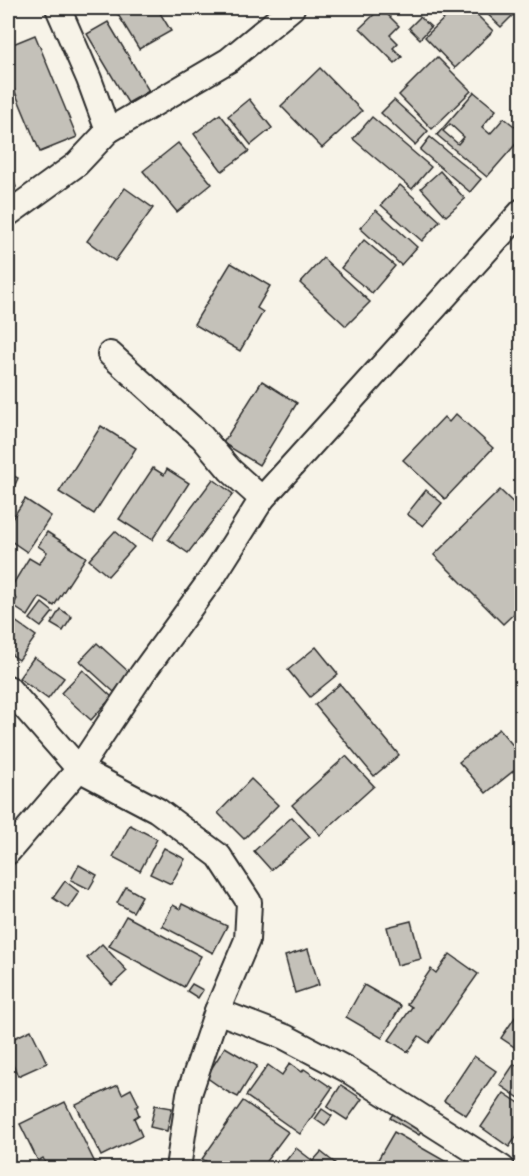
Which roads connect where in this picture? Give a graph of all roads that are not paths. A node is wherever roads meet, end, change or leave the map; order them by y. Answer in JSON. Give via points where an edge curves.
{"nodes":[{"id":1,"x":58,"y":8,"type":"edge"},
{"id":2,"x":292,"y":8,"type":"edge"},
{"id":3,"x":108,"y":130,"type":"junction"},
{"id":4,"x":522,"y":211,"type":"edge"},
{"id":5,"x":8,"y":214,"type":"edge"},
{"id":6,"x":110,"y":354,"type":"dead end"},
{"id":7,"x":262,"y":499,"type":"junction"},
{"id":8,"x":8,"y":688,"type":"edge"},
{"id":9,"x":79,"y":769,"type":"junction"},
{"id":10,"x":8,"y":852,"type":"edge"},
{"id":11,"x":217,"y":1011,"type":"junction"},
{"id":12,"x":178,"y":1168,"type":"edge"},
{"id":13,"x":502,"y":1168,"type":"edge"}],
"edges":[{"from":1,"to":3,"type":"street"},
{"from":2,"to":3,"type":"street","via":[[229,60]]},
{"from":3,"to":5,"type":"street","via":[[77,164]]},
{"from":4,"to":7,"type":"street"},
{"from":6,"to":7,"type":"street","via":[[202,437]]},
{"from":7,"to":9,"type":"street"},
{"from":8,"to":9,"type":"street"},
{"from":9,"to":10,"type":"street"},
{"from":9,"to":11,"type":"street","via":[[157,810],[219,856],[249,902],[247,940]]},
{"from":11,"to":12,"type":"street","via":[[189,1094]]},
{"from":11,"to":13,"type":"street","via":[[285,1037],[346,1069]]}]}
